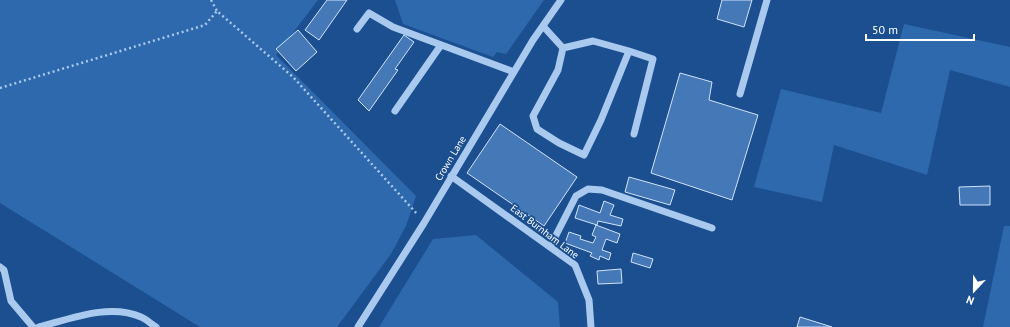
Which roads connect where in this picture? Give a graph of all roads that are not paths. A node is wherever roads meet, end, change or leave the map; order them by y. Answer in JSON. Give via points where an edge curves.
{"nodes":[{"id":1,"x":561,"y":0,"type":"edge"},
{"id":2,"x":768,"y":0,"type":"edge"},
{"id":3,"x":543,"y":26,"type":"junction"},
{"id":4,"x":357,"y":29,"type":"dead end"},
{"id":5,"x":441,"y":45,"type":"junction"},
{"id":6,"x":564,"y":48,"type":"junction"},
{"id":7,"x":629,"y":51,"type":"junction"},
{"id":8,"x":514,"y":72,"type":"junction"},
{"id":9,"x":740,"y":94,"type":"dead end"},
{"id":10,"x":396,"y":111,"type":"dead end"},
{"id":11,"x":634,"y":134,"type":"dead end"},
{"id":12,"x":451,"y":176,"type":"junction"},
{"id":13,"x":712,"y":228,"type":"dead end"},
{"id":14,"x":550,"y":247,"type":"junction"},
{"id":15,"x":0,"y":267,"type":"edge"},
{"id":16,"x":33,"y":327,"type":"edge"},
{"id":17,"x":39,"y":327,"type":"edge"},
{"id":18,"x":156,"y":327,"type":"edge"},
{"id":19,"x":358,"y":327,"type":"edge"},
{"id":20,"x":591,"y":327,"type":"edge"}],
"edges":[{"from":1,"to":3,"type":"street","name":"Crown Lane"},
{"from":2,"to":9,"type":"street"},
{"from":3,"to":6,"type":"street"},
{"from":3,"to":8,"type":"street","name":"Crown Lane"},
{"from":4,"to":5,"type":"street","via":[[369,14],[393,27]]},
{"from":5,"to":8,"type":"street"},
{"from":5,"to":10,"type":"street"},
{"from":6,"to":7,"type":"street","via":[[593,41]]},
{"from":6,"to":7,"type":"street","via":[[558,70],[533,116],[537,129],[584,156],[602,120]]},
{"from":7,"to":11,"type":"street","via":[[653,59]]},
{"from":8,"to":12,"type":"street","name":"Crown Lane"},
{"from":12,"to":14,"type":"street","name":"East Burnham Lane"},
{"from":12,"to":19,"type":"street","name":"Crown Lane"},
{"from":13,"to":14,"type":"street","via":[[602,190],[588,189],[576,196]]},
{"from":14,"to":20,"type":"street","name":"East Burnham Lane","via":[[575,265],[588,300]]},
{"from":15,"to":16,"type":"street","via":[[4,270],[11,301]]},
{"from":17,"to":18,"type":"street","via":[[96,313],[122,312],[141,317]]}]}
